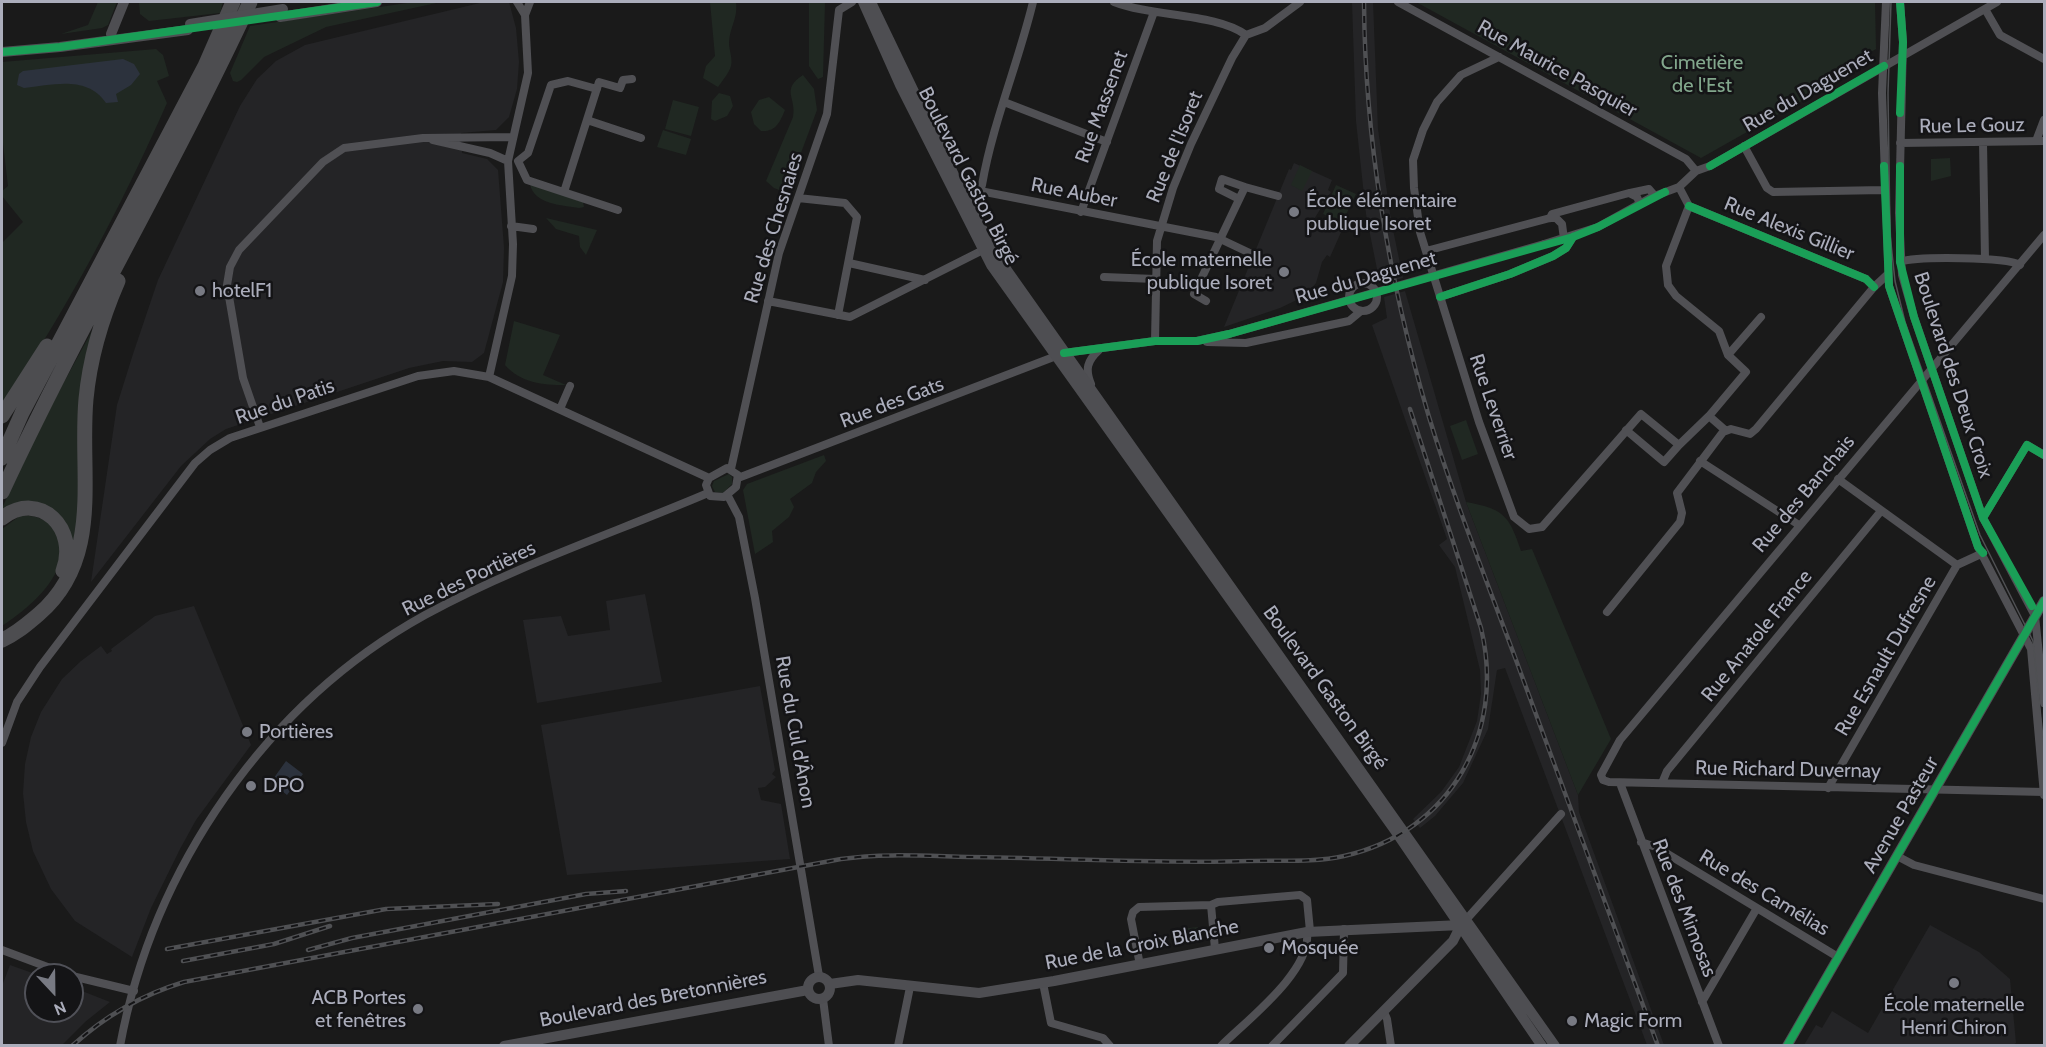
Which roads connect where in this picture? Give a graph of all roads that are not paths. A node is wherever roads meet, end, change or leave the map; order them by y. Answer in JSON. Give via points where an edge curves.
{"nodes":[{"id":1,"x":124,"y":2,"type":"edge"},
{"id":2,"x":233,"y":2,"type":"edge"},
{"id":3,"x":250,"y":2,"type":"edge"},
{"id":4,"x":338,"y":2,"type":"edge"},
{"id":5,"x":349,"y":2,"type":"edge"},
{"id":6,"x":377,"y":2,"type":"edge"},
{"id":7,"x":517,"y":2,"type":"edge"},
{"id":8,"x":530,"y":2,"type":"edge"},
{"id":9,"x":852,"y":2,"type":"edge"},
{"id":10,"x":863,"y":2,"type":"edge"},
{"id":11,"x":871,"y":2,"type":"edge"},
{"id":12,"x":1033,"y":2,"type":"edge"},
{"id":13,"x":1114,"y":2,"type":"edge"},
{"id":14,"x":1300,"y":2,"type":"edge"},
{"id":15,"x":1398,"y":2,"type":"edge"},
{"id":16,"x":1886,"y":2,"type":"edge"},
{"id":17,"x":1900,"y":2,"type":"edge"},
{"id":18,"x":1997,"y":2,"type":"edge"},
{"id":19,"x":1985,"y":5,"type":"edge"},
{"id":20,"x":1154,"y":12,"type":"junction"},
{"id":21,"x":281,"y":13,"type":"junction"},
{"id":22,"x":302,"y":13,"type":"junction"},
{"id":23,"x":525,"y":15,"type":"junction"},
{"id":24,"x":189,"y":27,"type":"junction"},
{"id":25,"x":111,"y":34,"type":"junction"},
{"id":26,"x":1246,"y":36,"type":"junction"},
{"id":27,"x":40,"y":48,"type":"junction"},
{"id":28,"x":2,"y":52,"type":"edge"},
{"id":29,"x":1499,"y":57,"type":"junction"},
{"id":30,"x":1901,"y":57,"type":"junction"},
{"id":31,"x":2044,"y":59,"type":"edge"},
{"id":32,"x":1888,"y":64,"type":"junction"},
{"id":33,"x":632,"y":79,"type":"dead end"},
{"id":34,"x":597,"y":89,"type":"junction"},
{"id":35,"x":1004,"y":102,"type":"junction"},
{"id":36,"x":587,"y":120,"type":"junction"},
{"id":37,"x":2044,"y":120,"type":"edge"},
{"id":38,"x":512,"y":137,"type":"junction"},
{"id":39,"x":423,"y":138,"type":"junction"},
{"id":40,"x":641,"y":138,"type":"dead end"},
{"id":41,"x":2040,"y":141,"type":"edge"},
{"id":42,"x":1107,"y":142,"type":"junction"},
{"id":43,"x":1983,"y":142,"type":"junction"},
{"id":44,"x":1900,"y":143,"type":"junction"},
{"id":45,"x":1744,"y":146,"type":"junction"},
{"id":46,"x":508,"y":161,"type":"junction"},
{"id":47,"x":1696,"y":171,"type":"junction"},
{"id":48,"x":1245,"y":187,"type":"junction"},
{"id":49,"x":1679,"y":187,"type":"junction"},
{"id":50,"x":1884,"y":190,"type":"junction"},
{"id":51,"x":980,"y":191,"type":"junction"},
{"id":52,"x":564,"y":192,"type":"junction"},
{"id":53,"x":1629,"y":193,"type":"junction"},
{"id":54,"x":1278,"y":196,"type":"dead end"},
{"id":55,"x":1655,"y":196,"type":"junction"},
{"id":56,"x":798,"y":198,"type":"junction"},
{"id":57,"x":965,"y":198,"type":"junction"},
{"id":58,"x":1239,"y":199,"type":"junction"},
{"id":59,"x":1640,"y":204,"type":"junction"},
{"id":60,"x":1689,"y":206,"type":"junction"},
{"id":61,"x":148,"y":207,"type":"junction"},
{"id":62,"x":618,"y":210,"type":"dead end"},
{"id":63,"x":1081,"y":212,"type":"junction"},
{"id":64,"x":1550,"y":218,"type":"junction"},
{"id":65,"x":511,"y":226,"type":"junction"},
{"id":66,"x":1161,"y":228,"type":"junction"},
{"id":67,"x":533,"y":229,"type":"dead end"},
{"id":68,"x":2044,"y":235,"type":"edge"},
{"id":69,"x":1220,"y":238,"type":"junction"},
{"id":70,"x":1569,"y":238,"type":"junction"},
{"id":71,"x":987,"y":248,"type":"junction"},
{"id":72,"x":1426,"y":251,"type":"junction"},
{"id":73,"x":1254,"y":255,"type":"dead end"},
{"id":74,"x":1985,"y":259,"type":"junction"},
{"id":75,"x":1900,"y":262,"type":"junction"},
{"id":76,"x":849,"y":263,"type":"junction"},
{"id":77,"x":2020,"y":265,"type":"junction"},
{"id":78,"x":1888,"y":274,"type":"junction"},
{"id":79,"x":1104,"y":277,"type":"dead end"},
{"id":80,"x":1155,"y":279,"type":"junction"},
{"id":81,"x":925,"y":280,"type":"junction"},
{"id":82,"x":1874,"y":287,"type":"junction"},
{"id":83,"x":85,"y":293,"type":"junction"},
{"id":84,"x":1440,"y":297,"type":"junction"},
{"id":85,"x":768,"y":301,"type":"junction"},
{"id":86,"x":1206,"y":301,"type":"dead end"},
{"id":87,"x":1361,"y":311,"type":"dead end"},
{"id":88,"x":838,"y":315,"type":"junction"},
{"id":89,"x":1761,"y":317,"type":"dead end"},
{"id":90,"x":1155,"y":341,"type":"junction"},
{"id":91,"x":1197,"y":341,"type":"junction"},
{"id":92,"x":1100,"y":349,"type":"junction"},
{"id":93,"x":1060,"y":355,"type":"junction"},
{"id":94,"x":1728,"y":355,"type":"junction"},
{"id":95,"x":1932,"y":368,"type":"junction"},
{"id":96,"x":489,"y":377,"type":"junction"},
{"id":97,"x":1920,"y":384,"type":"junction"},
{"id":98,"x":570,"y":386,"type":"dead end"},
{"id":99,"x":1092,"y":389,"type":"junction"},
{"id":100,"x":560,"y":409,"type":"junction"},
{"id":101,"x":2,"y":416,"type":"edge"},
{"id":102,"x":1708,"y":416,"type":"junction"},
{"id":103,"x":260,"y":427,"type":"junction"},
{"id":104,"x":1626,"y":430,"type":"junction"},
{"id":105,"x":1725,"y":430,"type":"junction"},
{"id":106,"x":1679,"y":445,"type":"junction"},
{"id":107,"x":2044,"y":455,"type":"edge"},
{"id":108,"x":2,"y":458,"type":"edge"},
{"id":109,"x":1700,"y":461,"type":"junction"},
{"id":110,"x":731,"y":469,"type":"junction"},
{"id":111,"x":709,"y":478,"type":"junction"},
{"id":112,"x":738,"y":478,"type":"junction"},
{"id":113,"x":1838,"y":479,"type":"junction"},
{"id":114,"x":2,"y":492,"type":"edge"},
{"id":115,"x":708,"y":493,"type":"junction"},
{"id":116,"x":728,"y":496,"type":"junction"},
{"id":117,"x":1881,"y":511,"type":"junction"},
{"id":118,"x":2,"y":518,"type":"edge"},
{"id":119,"x":1983,"y":518,"type":"junction"},
{"id":120,"x":1799,"y":525,"type":"junction"},
{"id":121,"x":1983,"y":553,"type":"junction"},
{"id":122,"x":1957,"y":565,"type":"junction"},
{"id":123,"x":2044,"y":601,"type":"edge"},
{"id":124,"x":1607,"y":612,"type":"dead end"},
{"id":125,"x":2035,"y":616,"type":"junction"},
{"id":126,"x":2,"y":632,"type":"edge"},
{"id":127,"x":2023,"y":636,"type":"junction"},
{"id":128,"x":2,"y":640,"type":"edge"},
{"id":129,"x":2044,"y":704,"type":"edge"},
{"id":130,"x":2,"y":743,"type":"edge"},
{"id":131,"x":1603,"y":780,"type":"joint"},
{"id":132,"x":1620,"y":783,"type":"junction"},
{"id":133,"x":1662,"y":783,"type":"junction"},
{"id":134,"x":1828,"y":788,"type":"junction"},
{"id":135,"x":1935,"y":790,"type":"junction"},
{"id":136,"x":2044,"y":794,"type":"edge"},
{"id":137,"x":1561,"y":814,"type":"dead end"},
{"id":138,"x":1641,"y":842,"type":"junction"},
{"id":139,"x":1898,"y":856,"type":"junction"},
{"id":140,"x":2044,"y":899,"type":"edge"},
{"id":141,"x":1212,"y":905,"type":"junction"},
{"id":142,"x":1757,"y":908,"type":"junction"},
{"id":143,"x":1464,"y":922,"type":"junction"},
{"id":144,"x":1344,"y":929,"type":"junction"},
{"id":145,"x":1308,"y":932,"type":"junction"},
{"id":146,"x":1215,"y":949,"type":"junction"},
{"id":147,"x":2,"y":950,"type":"edge"},
{"id":148,"x":1838,"y":957,"type":"junction"},
{"id":149,"x":36,"y":963,"type":"edge"},
{"id":150,"x":1140,"y":964,"type":"junction"},
{"id":151,"x":819,"y":976,"type":"junction"},
{"id":152,"x":84,"y":979,"type":"edge"},
{"id":153,"x":1043,"y":983,"type":"junction"},
{"id":154,"x":830,"y":984,"type":"junction"},
{"id":155,"x":910,"y":987,"type":"junction"},
{"id":156,"x":808,"y":990,"type":"junction"},
{"id":157,"x":134,"y":991,"type":"junction"},
{"id":158,"x":823,"y":999,"type":"junction"},
{"id":159,"x":1702,"y":1002,"type":"junction"},
{"id":160,"x":1384,"y":1012,"type":"junction"},
{"id":161,"x":127,"y":1025,"type":"junction"},
{"id":162,"x":120,"y":1046,"type":"edge"},
{"id":163,"x":127,"y":1046,"type":"edge"},
{"id":164,"x":504,"y":1046,"type":"edge"},
{"id":165,"x":829,"y":1046,"type":"edge"},
{"id":166,"x":898,"y":1046,"type":"edge"},
{"id":167,"x":1110,"y":1046,"type":"edge"},
{"id":168,"x":1221,"y":1046,"type":"edge"},
{"id":169,"x":1272,"y":1046,"type":"edge"},
{"id":170,"x":1349,"y":1046,"type":"edge"},
{"id":171,"x":1391,"y":1046,"type":"edge"},
{"id":172,"x":1542,"y":1046,"type":"edge"},
{"id":173,"x":1555,"y":1046,"type":"edge"},
{"id":174,"x":1719,"y":1046,"type":"edge"},
{"id":175,"x":1787,"y":1046,"type":"edge"}],
"edges":[{"from":1,"to":25,"type":"main road"},
{"from":2,"to":83,"type":"highway","via":[[204,66]]},
{"from":3,"to":61,"type":"highway"},
{"from":4,"to":21,"type":"main road"},
{"from":5,"to":22,"type":"main road"},
{"from":6,"to":22,"type":"main road"},
{"from":7,"to":23,"type":"street"},
{"from":8,"to":23,"type":"street"},
{"from":9,"to":56,"type":"street","name":"Rue des Chesnaies","via":[[839,10],[827,114]]},
{"from":10,"to":71,"type":"main road","name":"Boulevard Gaston Birgé","via":[[905,95]]},
{"from":11,"to":57,"type":"main road","name":"Boulevard Gaston Birgé"},
{"from":12,"to":35,"type":"street"},
{"from":13,"to":20,"type":"street"},
{"from":14,"to":26,"type":"street"},
{"from":15,"to":29,"type":"street","name":"Rue Maurice Pasquier"},
{"from":16,"to":32,"type":"street","name":"Boulevard des Deux Croix"},
{"from":17,"to":30,"type":"street","name":"Boulevard des Deux Croix"},
{"from":18,"to":19,"type":"street","name":"Rue du Daguenet"},
{"from":19,"to":30,"type":"street","name":"Rue du Daguenet"},
{"from":19,"to":31,"type":"street","via":[[2000,35]]},
{"from":20,"to":26,"type":"street","via":[[1229,26]]},
{"from":20,"to":42,"type":"street","name":"Rue Massenet"},
{"from":21,"to":22,"type":"main road"},
{"from":21,"to":24,"type":"main road","bridge":true},
{"from":23,"to":38,"type":"street","via":[[528,73]]},
{"from":24,"to":25,"type":"main road"},
{"from":24,"to":27,"type":"main road"},
{"from":25,"to":27,"type":"main road"},
{"from":26,"to":66,"type":"street","name":"Rue de l'Isoret","via":[[1191,144]]},
{"from":27,"to":28,"type":"main road"},
{"from":29,"to":47,"type":"street","name":"Rue Maurice Pasquier","via":[[1686,159]]},
{"from":29,"to":72,"type":"street","name":"Rue Leverrier","via":[[1461,75],[1437,102],[1423,130],[1413,160],[1420,232]]},
{"from":30,"to":32,"type":"street","name":"Rue du Daguenet"},
{"from":30,"to":44,"type":"street","name":"Boulevard des Deux Croix"},
{"from":32,"to":45,"type":"street","name":"Rue du Daguenet"},
{"from":32,"to":50,"type":"street","name":"Boulevard des Deux Croix","via":[[1882,93]]},
{"from":33,"to":34,"type":"street","via":[[623,80],[620,88],[599,82]]},
{"from":34,"to":36,"type":"street"},
{"from":34,"to":52,"type":"street","via":[[568,81],[551,85],[528,153],[518,161],[527,180]]},
{"from":35,"to":42,"type":"street"},
{"from":35,"to":51,"type":"street","via":[[991,136]]},
{"from":36,"to":40,"type":"street"},
{"from":36,"to":52,"type":"street"},
{"from":37,"to":41,"type":"street"},
{"from":38,"to":39,"type":"street"},
{"from":38,"to":46,"type":"street"},
{"from":39,"to":46,"type":"street","via":[[490,153]]},
{"from":39,"to":103,"type":"street","via":[[345,148],[323,162],[239,250],[227,285],[243,378]]},
{"from":41,"to":43,"type":"street","name":"Rue Le Gouz"},
{"from":42,"to":63,"type":"street","name":"Rue Massenet"},
{"from":43,"to":44,"type":"street","name":"Rue Le Gouz"},
{"from":43,"to":74,"type":"street"},
{"from":44,"to":75,"type":"street","name":"Boulevard des Deux Croix"},
{"from":45,"to":47,"type":"street","name":"Rue du Daguenet"},
{"from":45,"to":50,"type":"street","via":[[1773,192]]},
{"from":46,"to":65,"type":"street"},
{"from":47,"to":49,"type":"street","name":"Rue du Daguenet"},
{"from":48,"to":54,"type":"street"},
{"from":48,"to":58,"type":"street"},
{"from":48,"to":58,"type":"street","via":[[1225,178],[1221,180],[1219,189]]},
{"from":49,"to":55,"type":"street","name":"Rue du Daguenet"},
{"from":49,"to":60,"type":"street"},
{"from":50,"to":78,"type":"street","name":"Boulevard des Deux Croix"},
{"from":51,"to":57,"type":"street"},
{"from":51,"to":63,"type":"street","name":"Rue Auber"},
{"from":52,"to":62,"type":"street"},
{"from":53,"to":55,"type":"street","via":[[1651,189]]},
{"from":53,"to":59,"type":"street"},
{"from":53,"to":64,"type":"street","via":[[1552,214]]},
{"from":55,"to":59,"type":"street","name":"Rue du Daguenet"},
{"from":56,"to":76,"type":"street","via":[[833,200],[852,208],[857,223]]},
{"from":56,"to":85,"type":"street","name":"Rue des Chesnaies"},
{"from":57,"to":71,"type":"main road","name":"Boulevard Gaston Birgé"},
{"from":58,"to":69,"type":"street"},
{"from":59,"to":70,"type":"street","name":"Rue du Daguenet"},
{"from":60,"to":82,"type":"street","name":"Rue Alexis Gillier","via":[[1866,279]]},
{"from":60,"to":94,"type":"street","via":[[1666,266],[1666,277],[1671,291],[1719,331]]},
{"from":61,"to":114,"type":"highway","via":[[36,419]]},
{"from":61,"to":128,"type":"highway","via":[[144,230],[105,313],[90,367],[84,428],[86,505],[79,552],[70,575],[50,603],[20,630]]},
{"from":63,"to":66,"type":"street","name":"Rue Auber"},
{"from":64,"to":70,"type":"street","via":[[1562,224]]},
{"from":64,"to":72,"type":"street"},
{"from":65,"to":67,"type":"street"},
{"from":65,"to":96,"type":"street","via":[[512,276]]},
{"from":66,"to":69,"type":"street","name":"Rue Auber"},
{"from":66,"to":80,"type":"street","name":"Rue de l'Isoret"},
{"from":68,"to":77,"type":"street","name":"Rue des Banchais"},
{"from":69,"to":73,"type":"street","name":"Rue Auber"},
{"from":69,"to":86,"type":"street","via":[[1194,294]]},
{"from":70,"to":84,"type":"street","via":[[1566,248],[1553,256]]},
{"from":70,"to":91,"type":"street","name":"Rue du Daguenet","bridge":true},
{"from":71,"to":81,"type":"street"},
{"from":71,"to":93,"type":"main road","name":"Boulevard Gaston Birgé"},
{"from":72,"to":84,"type":"street","name":"Rue Leverrier"},
{"from":74,"to":75,"type":"street"},
{"from":74,"to":77,"type":"street"},
{"from":75,"to":95,"type":"street","name":"Boulevard des Deux Croix"},
{"from":76,"to":81,"type":"street"},
{"from":76,"to":88,"type":"street"},
{"from":77,"to":95,"type":"street","name":"Rue des Banchais"},
{"from":78,"to":82,"type":"street"},
{"from":78,"to":97,"type":"street","name":"Boulevard des Deux Croix","via":[[1894,307]]},
{"from":79,"to":80,"type":"street"},
{"from":80,"to":90,"type":"street","name":"Rue de l'Isoret"},
{"from":81,"to":88,"type":"street","via":[[855,315]]},
{"from":82,"to":105,"type":"street","via":[[1756,429],[1746,434]]},
{"from":83,"to":101,"type":"highway","via":[[66,313]]},
{"from":83,"to":108,"type":"highway"},
{"from":84,"to":104,"type":"street","name":"Rue Leverrier","via":[[1514,518],[1534,530],[1546,524]]},
{"from":85,"to":88,"type":"street"},
{"from":85,"to":110,"type":"street","name":"Rue des Chesnaies"},
{"from":87,"to":91,"type":"street","via":[[1349,321],[1246,343]]},
{"from":89,"to":94,"type":"street"},
{"from":90,"to":91,"type":"street","name":"Rue du Daguenet"},
{"from":90,"to":92,"type":"street","name":"Rue du Daguenet"},
{"from":92,"to":93,"type":"street","name":"Rue du Daguenet"},
{"from":92,"to":99,"type":"street","via":[[1088,365]]},
{"from":93,"to":99,"type":"main road","name":"Boulevard Gaston Birgé"},
{"from":93,"to":112,"type":"street","name":"Rue des Gats"},
{"from":93,"to":143,"type":"main road","name":"Boulevard Gaston Birgé"},
{"from":94,"to":102,"type":"street","via":[[1746,372]]},
{"from":95,"to":97,"type":"street","name":"Rue des Banchais"},
{"from":95,"to":119,"type":"street","name":"Boulevard des Deux Croix"},
{"from":96,"to":100,"type":"street","name":"Rue du Patis"},
{"from":96,"to":103,"type":"street","name":"Rue du Patis","via":[[454,371],[428,373]]},
{"from":97,"to":113,"type":"street","name":"Rue des Banchais"},
{"from":97,"to":121,"type":"street","name":"Boulevard des Deux Croix"},
{"from":98,"to":100,"type":"street"},
{"from":99,"to":143,"type":"main road","name":"Boulevard Gaston Birgé"},
{"from":100,"to":111,"type":"street","name":"Rue du Patis"},
{"from":102,"to":105,"type":"street"},
{"from":102,"to":106,"type":"street"},
{"from":103,"to":130,"type":"street","name":"Rue du Patis","via":[[217,445],[195,463],[40,667],[17,702]]},
{"from":104,"to":106,"type":"street","via":[[1641,414]]},
{"from":104,"to":106,"type":"street","via":[[1664,462]]},
{"from":105,"to":109,"type":"street"},
{"from":107,"to":119,"type":"street","via":[[2027,445]]},
{"from":109,"to":120,"type":"street"},
{"from":109,"to":124,"type":"street","via":[[1676,495],[1682,519]]},
{"from":110,"to":111,"type":"street","via":[[723,469]]},
{"from":110,"to":112,"type":"street"},
{"from":111,"to":115,"type":"street"},
{"from":112,"to":116,"type":"street"},
{"from":113,"to":117,"type":"street"},
{"from":113,"to":120,"type":"street","name":"Rue des Banchais"},
{"from":115,"to":116,"type":"street","via":[[718,498]]},
{"from":115,"to":157,"type":"street","name":"Rue des Portières","via":[[466,594],[404,627],[332,680],[269,742],[214,814],[172,888]]},
{"from":116,"to":151,"type":"street","name":"Rue du Cul d'Ânon","via":[[739,517],[755,598]]},
{"from":117,"to":122,"type":"street"},
{"from":117,"to":133,"type":"street","name":"Rue Anatole France","via":[[1667,771]]},
{"from":118,"to":126,"type":"highway","via":[[24,509],[43,512],[63,530],[68,550],[52,589],[31,612]]},
{"from":119,"to":125,"type":"street","name":"Boulevard des Deux Croix"},
{"from":120,"to":131,"type":"street","name":"Rue des Banchais","via":[[1620,740],[1601,772]]},
{"from":121,"to":122,"type":"street","name":"Rue Esnault Dufresne"},
{"from":121,"to":127,"type":"street","name":"Boulevard des Deux Croix"},
{"from":122,"to":134,"type":"street","name":"Rue Esnault Dufresne"},
{"from":123,"to":125,"type":"main road","name":"Avenue Pasteur"},
{"from":125,"to":127,"type":"main road","name":"Avenue Pasteur"},
{"from":125,"to":129,"type":"street"},
{"from":127,"to":135,"type":"main road","name":"Avenue Pasteur"},
{"from":127,"to":136,"type":"street","name":"Boulevard des Deux Croix","via":[[2031,649]]},
{"from":131,"to":132,"type":"street","name":"Rue Richard Duvernay"},
{"from":132,"to":133,"type":"street","name":"Rue Richard Duvernay"},
{"from":132,"to":138,"type":"street","name":"Rue des Mimosas"},
{"from":133,"to":134,"type":"street","name":"Rue Richard Duvernay"},
{"from":134,"to":135,"type":"street","name":"Rue Richard Duvernay"},
{"from":135,"to":136,"type":"street","name":"Rue Richard Duvernay"},
{"from":135,"to":139,"type":"main road","name":"Avenue Pasteur"},
{"from":137,"to":143,"type":"street"},
{"from":138,"to":142,"type":"street","name":"Rue des Camélias"},
{"from":138,"to":159,"type":"street","name":"Rue des Mimosas"},
{"from":139,"to":140,"type":"street","via":[[1914,865]]},
{"from":139,"to":148,"type":"main road","name":"Avenue Pasteur"},
{"from":141,"to":145,"type":"street","via":[[1303,896],[1308,903]]},
{"from":141,"to":146,"type":"street"},
{"from":141,"to":150,"type":"street","via":[[1149,906],[1135,910],[1131,919]]},
{"from":142,"to":148,"type":"street","name":"Rue des Camélias"},
{"from":142,"to":159,"type":"street"},
{"from":143,"to":144,"type":"main road","name":"Rue de la Croix Blanche"},
{"from":143,"to":160,"type":"main road","via":[[1452,941]]},
{"from":143,"to":172,"type":"main road","name":"Boulevard Gaston Birgé"},
{"from":143,"to":173,"type":"main road","name":"Boulevard Gaston Birgé"},
{"from":144,"to":145,"type":"main road","name":"Rue de la Croix Blanche"},
{"from":144,"to":169,"type":"street","via":[[1343,973]]},
{"from":145,"to":146,"type":"main road","name":"Rue de la Croix Blanche"},
{"from":145,"to":168,"type":"street","via":[[1296,971]]},
{"from":146,"to":150,"type":"main road","name":"Rue de la Croix Blanche"},
{"from":147,"to":149,"type":"street"},
{"from":148,"to":175,"type":"main road","name":"Avenue Pasteur"},
{"from":150,"to":153,"type":"main road","name":"Rue de la Croix Blanche"},
{"from":151,"to":154,"type":"main road"},
{"from":151,"to":156,"type":"main road","via":[[810,982]]},
{"from":152,"to":157,"type":"street"},
{"from":153,"to":155,"type":"main road","name":"Rue de la Croix Blanche","via":[[979,993]]},
{"from":153,"to":167,"type":"street","via":[[1051,1023],[1103,1038]]},
{"from":154,"to":155,"type":"main road","name":"Rue de la Croix Blanche","via":[[858,980]]},
{"from":154,"to":158,"type":"main road","via":[[829,994]]},
{"from":155,"to":166,"type":"street"},
{"from":156,"to":158,"type":"main road","via":[[814,998]]},
{"from":156,"to":164,"type":"main road","name":"Boulevard des Bretonnières"},
{"from":157,"to":161,"type":"street","name":"Rue des Portières"},
{"from":158,"to":165,"type":"street"},
{"from":159,"to":174,"type":"street","name":"Rue des Mimosas"},
{"from":160,"to":170,"type":"main road"},
{"from":160,"to":171,"type":"street"},
{"from":161,"to":162,"type":"street","name":"Rue des Portières"},
{"from":161,"to":163,"type":"street","name":"Rue des Portières"}]}
